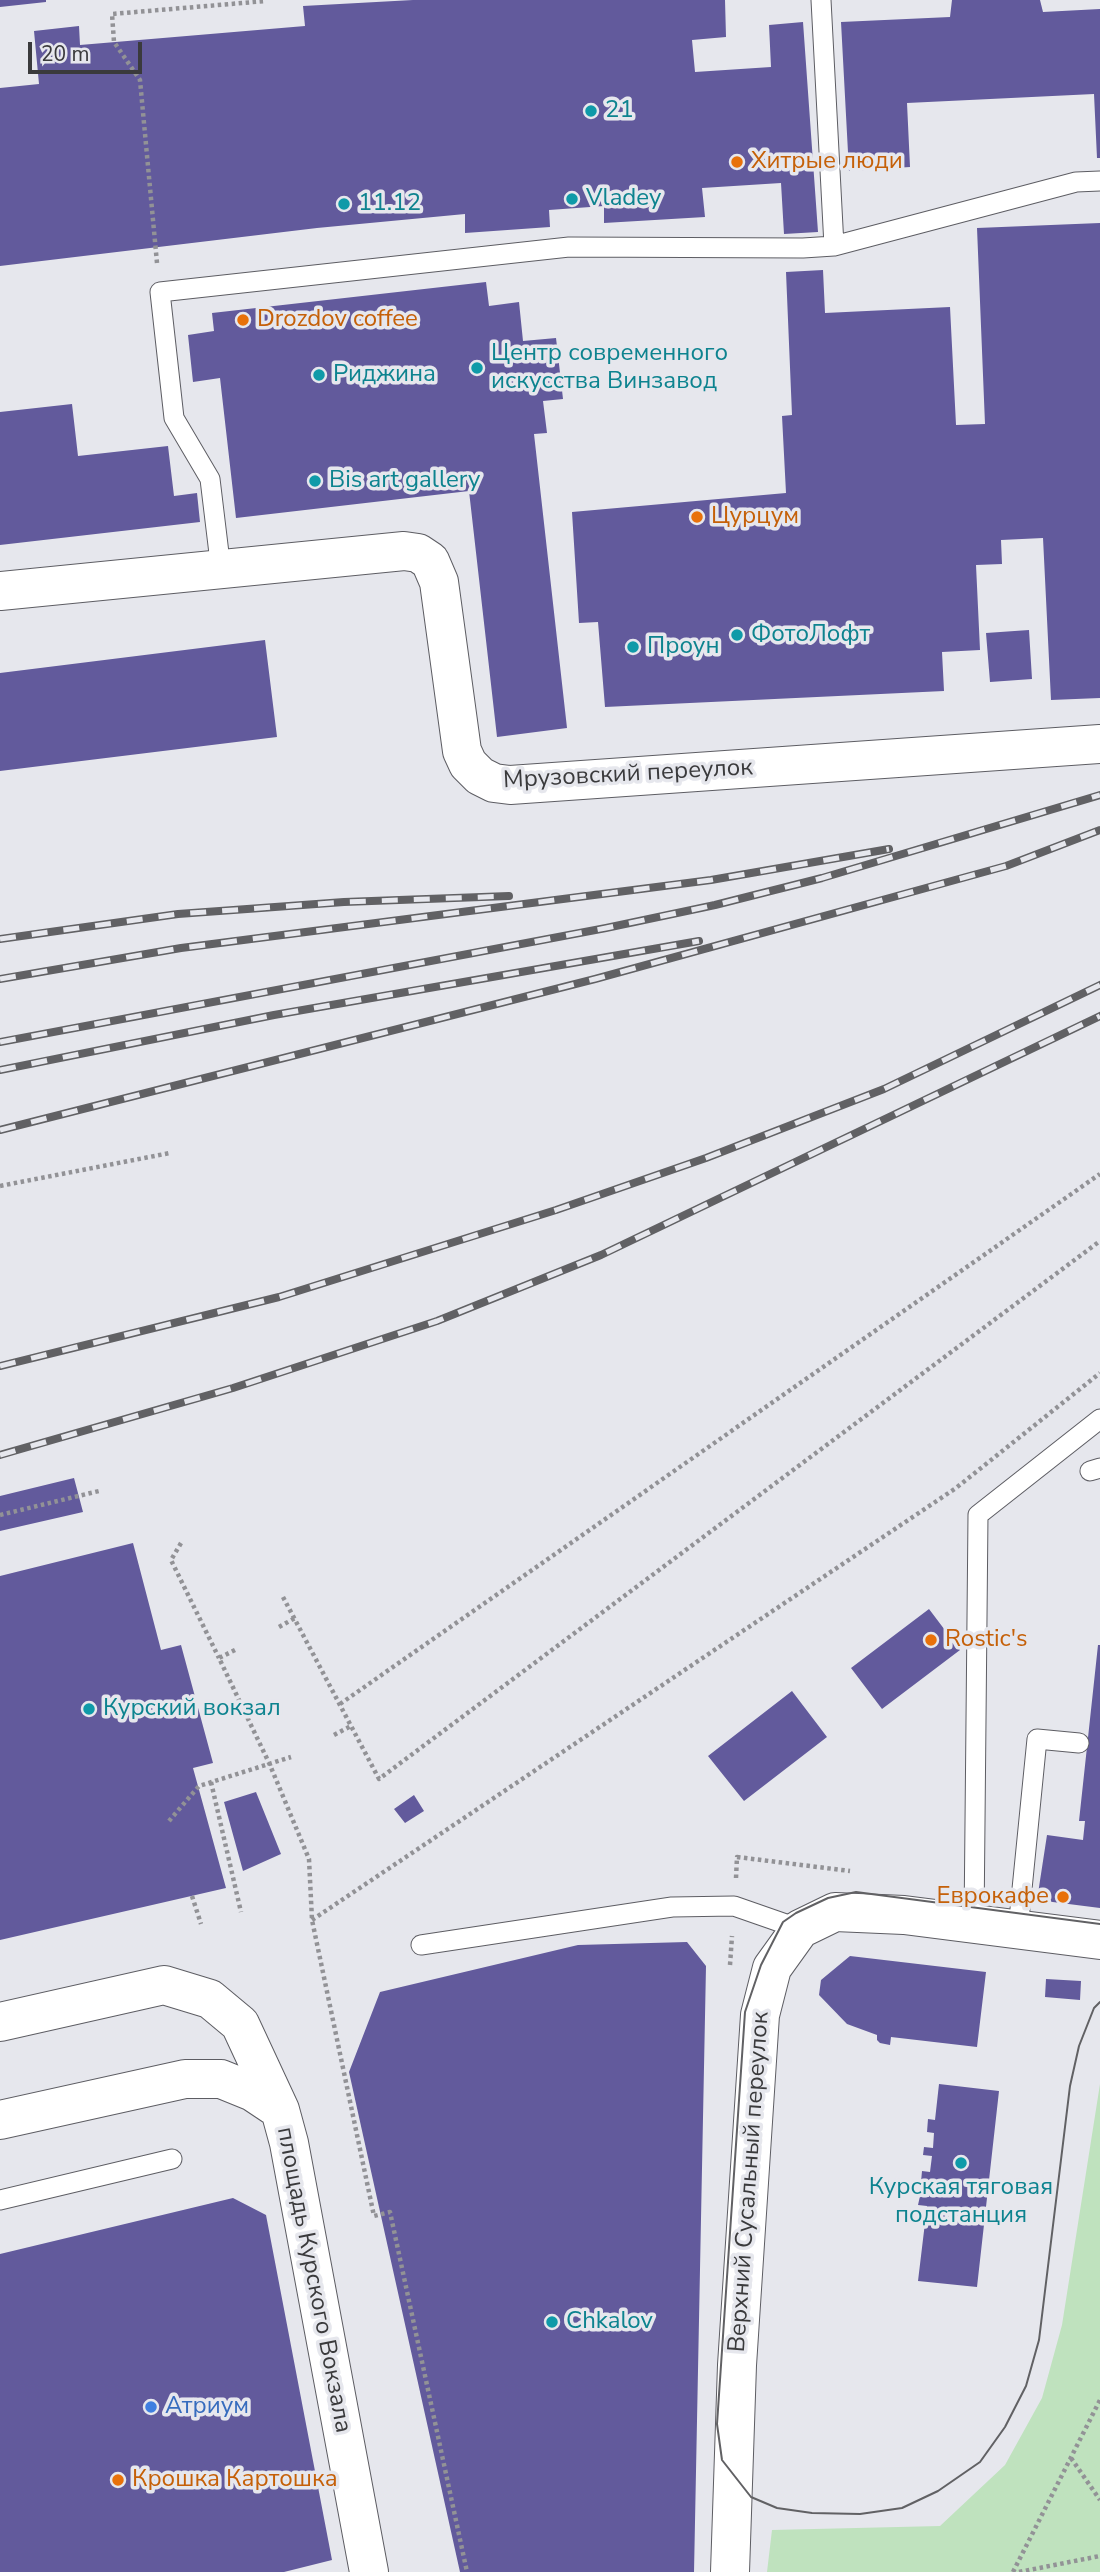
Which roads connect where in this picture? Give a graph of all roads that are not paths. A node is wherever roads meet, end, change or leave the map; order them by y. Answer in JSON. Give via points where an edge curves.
{"nodes":[{"id":1,"x":821,"y":0,"type":"edge"},
{"id":2,"x":1100,"y":181,"type":"edge"},
{"id":3,"x":834,"y":246,"type":"junction"},
{"id":4,"x":221,"y":570,"type":"junction"},
{"id":5,"x":0,"y":592,"type":"edge"},
{"id":6,"x":1100,"y":744,"type":"edge"},
{"id":7,"x":1100,"y":1419,"type":"edge"},
{"id":8,"x":1079,"y":1743,"type":"dead end"},
{"id":9,"x":974,"y":1924,"type":"junction"},
{"id":10,"x":1018,"y":1929,"type":"junction"},
{"id":11,"x":800,"y":1930,"type":"junction"},
{"id":12,"x":1095,"y":1939,"type":"edge"},
{"id":13,"x":421,"y":1945,"type":"dead end"},
{"id":14,"x":0,"y":2022,"type":"edge"},
{"id":15,"x":280,"y":2110,"type":"junction"},
{"id":16,"x":0,"y":2120,"type":"edge"},
{"id":17,"x":172,"y":2159,"type":"dead end"},
{"id":18,"x":0,"y":2200,"type":"edge"},
{"id":19,"x":731,"y":2556,"type":"edge"},
{"id":20,"x":369,"y":2572,"type":"edge"}],
"edges":[{"from":1,"to":3,"type":"lane"},
{"from":2,"to":3,"type":"lane","via":[[1076,182]]},
{"from":3,"to":4,"type":"lane","via":[[569,247],[160,292],[174,418],[211,479]]},
{"from":4,"to":5,"type":"street","name":"Мрузовский переулок"},
{"from":4,"to":6,"type":"street","name":"Мрузовский переулок","via":[[404,551],[430,561],[439,582],[462,751],[474,770],[494,783]]},
{"from":7,"to":9,"type":"lane","via":[[978,1515]]},
{"from":8,"to":10,"type":"lane","via":[[1037,1740]]},
{"from":9,"to":10,"type":"street","name":"Верхний Сусальный переулок"},
{"from":9,"to":11,"type":"street","name":"Верхний Сусальный переулок","via":[[835,1912]]},
{"from":10,"to":12,"type":"street","name":"Верхний Сусальный переулок"},
{"from":11,"to":13,"type":"lane","via":[[734,1906],[672,1907]]},
{"from":11,"to":19,"type":"street","name":"Верхний Сусальный переулок","via":[[772,1968],[760,2015],[737,2365]]},
{"from":14,"to":15,"type":"street","via":[[164,1985],[210,1998],[240,2024]]},
{"from":15,"to":16,"type":"street","name":"площадь Курского Вокзала","via":[[221,2078],[184,2079]]},
{"from":15,"to":20,"type":"street","name":"площадь Курского Вокзала"},
{"from":17,"to":18,"type":"lane"}]}
